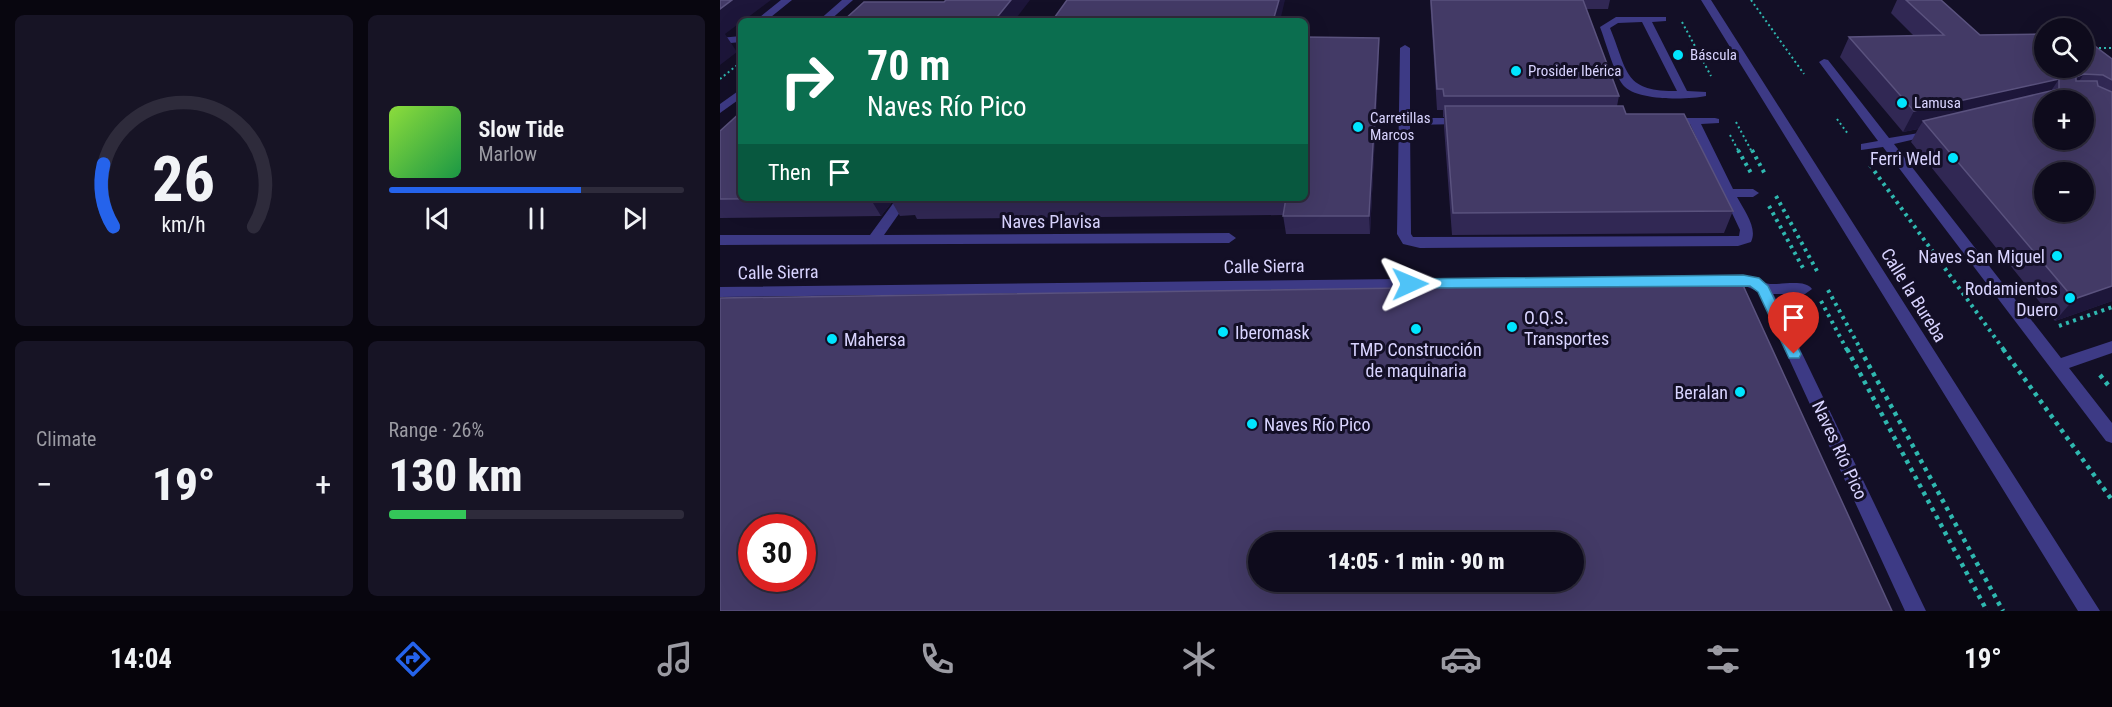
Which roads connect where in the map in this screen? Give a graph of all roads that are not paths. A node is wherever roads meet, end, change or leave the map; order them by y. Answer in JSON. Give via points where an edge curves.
{"nodes":[{"id":1,"x":787,"y":0,"type":"edge"},
{"id":2,"x":848,"y":0,"type":"edge"},
{"id":3,"x":1706,"y":0,"type":"edge"},
{"id":4,"x":764,"y":18,"type":"edge"},
{"id":5,"x":827,"y":18,"type":"edge"},
{"id":6,"x":1663,"y":19,"type":"dead end"},
{"id":7,"x":1646,"y":20,"type":"junction"},
{"id":8,"x":738,"y":38,"type":"edge"},
{"id":9,"x":720,"y":41,"type":"edge"},
{"id":10,"x":1405,"y":48,"type":"dead end"},
{"id":11,"x":1824,"y":62,"type":"dead end"},
{"id":12,"x":1683,"y":93,"type":"junction"},
{"id":13,"x":1702,"y":94,"type":"dead end"},
{"id":14,"x":738,"y":95,"type":"edge"},
{"id":15,"x":720,"y":110,"type":"edge"},
{"id":16,"x":1475,"y":121,"type":"edge"},
{"id":17,"x":1671,"y":121,"type":"edge"},
{"id":18,"x":1694,"y":121,"type":"junction"},
{"id":19,"x":1715,"y":121,"type":"dead end"},
{"id":20,"x":1405,"y":122,"type":"junction"},
{"id":21,"x":1941,"y":130,"type":"edge"},
{"id":22,"x":1886,"y":143,"type":"junction"},
{"id":23,"x":1865,"y":152,"type":"road end"},
{"id":24,"x":1729,"y":193,"type":"junction"},
{"id":25,"x":1753,"y":193,"type":"dead end"},
{"id":26,"x":902,"y":201,"type":"edge"},
{"id":27,"x":1228,"y":238,"type":"dead end"},
{"id":28,"x":720,"y":240,"type":"edge"},
{"id":29,"x":873,"y":240,"type":"junction"},
{"id":30,"x":1764,"y":289,"type":"junction"},
{"id":31,"x":1804,"y":289,"type":"dead end"},
{"id":32,"x":720,"y":292,"type":"edge"},
{"id":33,"x":2112,"y":347,"type":"edge"},
{"id":34,"x":2058,"y":366,"type":"junction"},
{"id":35,"x":2112,"y":436,"type":"edge"},
{"id":36,"x":1916,"y":611,"type":"edge"},
{"id":37,"x":2090,"y":611,"type":"edge"}],
"edges":[{"from":1,"to":4,"type":"street"},
{"from":2,"to":5,"type":"street"},
{"from":3,"to":37,"type":"street","name":"Calle la Bureba"},
{"from":6,"to":7,"type":"street"},
{"from":7,"to":12,"type":"street"},
{"from":7,"to":12,"type":"street","via":[[1616,20],[1605,27],[1628,83],[1634,90],[1646,93]]},
{"from":8,"to":9,"type":"street"},
{"from":10,"to":20,"type":"street"},
{"from":11,"to":22,"type":"street"},
{"from":12,"to":13,"type":"street"},
{"from":14,"to":15,"type":"street"},
{"from":16,"to":20,"type":"street"},
{"from":17,"to":18,"type":"street"},
{"from":18,"to":19,"type":"street"},
{"from":18,"to":24,"type":"street"},
{"from":20,"to":24,"type":"street","via":[[1404,234],[1408,241],[1746,239],[1747,230]]},
{"from":21,"to":22,"type":"street"},
{"from":22,"to":23,"type":"street"},
{"from":22,"to":34,"type":"street"},
{"from":24,"to":25,"type":"street"},
{"from":26,"to":29,"type":"street"},
{"from":27,"to":29,"type":"street","name":"Naves Plavisa"},
{"from":28,"to":29,"type":"street","name":"Naves Plavisa"},
{"from":30,"to":31,"type":"street","name":"Calle Sierra"},
{"from":30,"to":32,"type":"street","name":"Calle Sierra","via":[[1743,280]]},
{"from":30,"to":36,"type":"street","name":"Naves Río Pico"},
{"from":33,"to":34,"type":"street"},
{"from":34,"to":35,"type":"street"}]}
